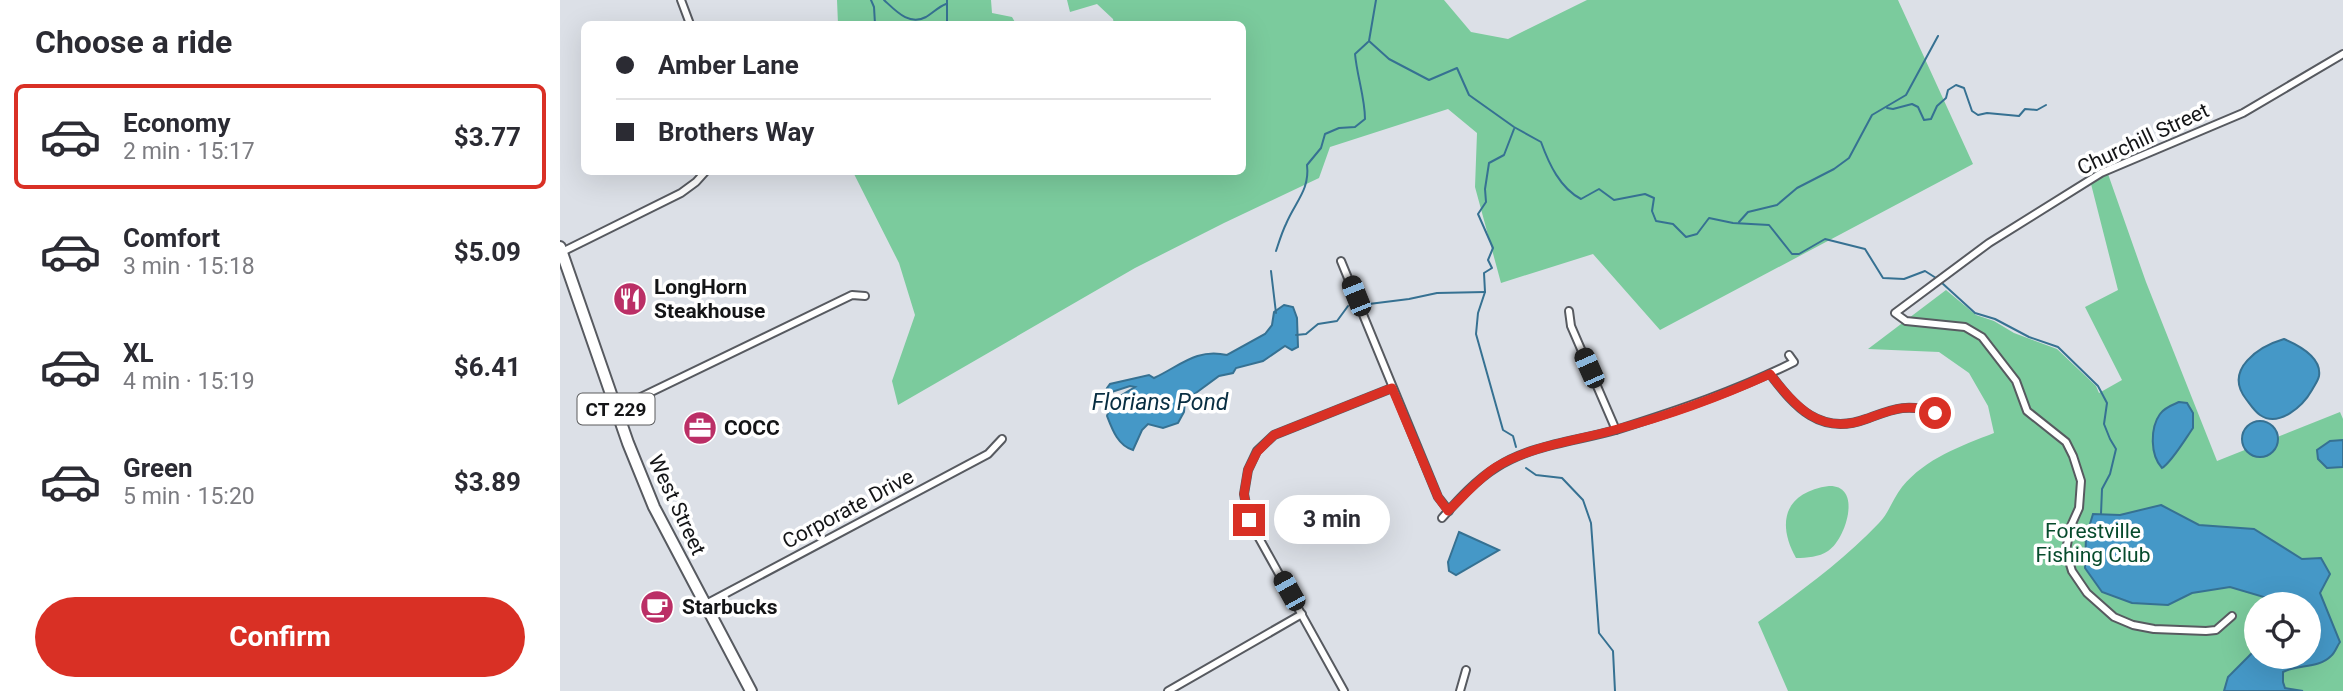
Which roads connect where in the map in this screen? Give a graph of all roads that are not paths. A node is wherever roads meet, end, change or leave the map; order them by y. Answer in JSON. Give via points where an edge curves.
{"nodes":[{"id":1,"x":681,"y":0,"type":"edge"},
{"id":2,"x":689,"y":21,"type":"edge"},
{"id":3,"x":2343,"y":54,"type":"edge"},
{"id":4,"x":702,"y":175,"type":"edge"},
{"id":5,"x":561,"y":249,"type":"edge"},
{"id":6,"x":1341,"y":261,"type":"dead end"},
{"id":7,"x":864,"y":296,"type":"dead end"},
{"id":8,"x":1570,"y":311,"type":"dead end"},
{"id":9,"x":1789,"y":355,"type":"dead end"},
{"id":10,"x":1770,"y":374,"type":"junction"},
{"id":11,"x":1392,"y":388,"type":"junction"},
{"id":12,"x":616,"y":409,"type":"junction"},
{"id":13,"x":1935,"y":413,"type":"dead end"},
{"id":14,"x":1616,"y":430,"type":"junction"},
{"id":15,"x":1002,"y":439,"type":"dead end"},
{"id":16,"x":1448,"y":511,"type":"junction"},
{"id":17,"x":1442,"y":518,"type":"dead end"},
{"id":18,"x":706,"y":604,"type":"junction"},
{"id":19,"x":1302,"y":614,"type":"junction"},
{"id":20,"x":2232,"y":616,"type":"dead end"},
{"id":21,"x":1466,"y":670,"type":"dead end"},
{"id":22,"x":751,"y":691,"type":"edge"},
{"id":23,"x":1168,"y":691,"type":"edge"},
{"id":24,"x":1343,"y":691,"type":"edge"},
{"id":25,"x":1460,"y":691,"type":"edge"}],
"edges":[{"from":1,"to":2,"type":"street"},
{"from":3,"to":20,"type":"street","name":"Churchill Street","via":[[2243,113],[2101,173],[1989,243],[1895,313],[1906,321],[1965,327],[1982,337],[2016,381],[2027,411],[2066,442],[2081,481],[2079,508],[2066,551],[2072,571],[2087,593],[2114,617],[2154,629],[2206,631]]},
{"from":4,"to":5,"type":"street","via":[[681,193]]},
{"from":5,"to":12,"type":"main road","name":"West Street","number":"CT 229"},
{"from":6,"to":11,"type":"street"},
{"from":7,"to":12,"type":"street","via":[[852,295]]},
{"from":8,"to":14,"type":"street","via":[[1571,326]]},
{"from":9,"to":10,"type":"street","via":[[1794,362]]},
{"from":10,"to":13,"type":"street","via":[[1791,402],[1811,418],[1834,424],[1907,407]]},
{"from":10,"to":14,"type":"street","via":[[1723,395]]},
{"from":11,"to":16,"type":"street"},
{"from":11,"to":19,"type":"street","via":[[1274,435],[1257,452],[1248,470],[1244,494],[1249,520]]},
{"from":12,"to":18,"type":"main road","name":"West Street","number":"CT 229","via":[[654,507]]},
{"from":14,"to":16,"type":"street","via":[[1514,458],[1480,479]]},
{"from":15,"to":18,"type":"street","name":"Corporate Drive","via":[[988,454]]},
{"from":16,"to":17,"type":"street"},
{"from":18,"to":22,"type":"main road","name":"West Street","number":"CT 229"},
{"from":19,"to":23,"type":"street"},
{"from":19,"to":24,"type":"street"},
{"from":21,"to":25,"type":"street"}]}
